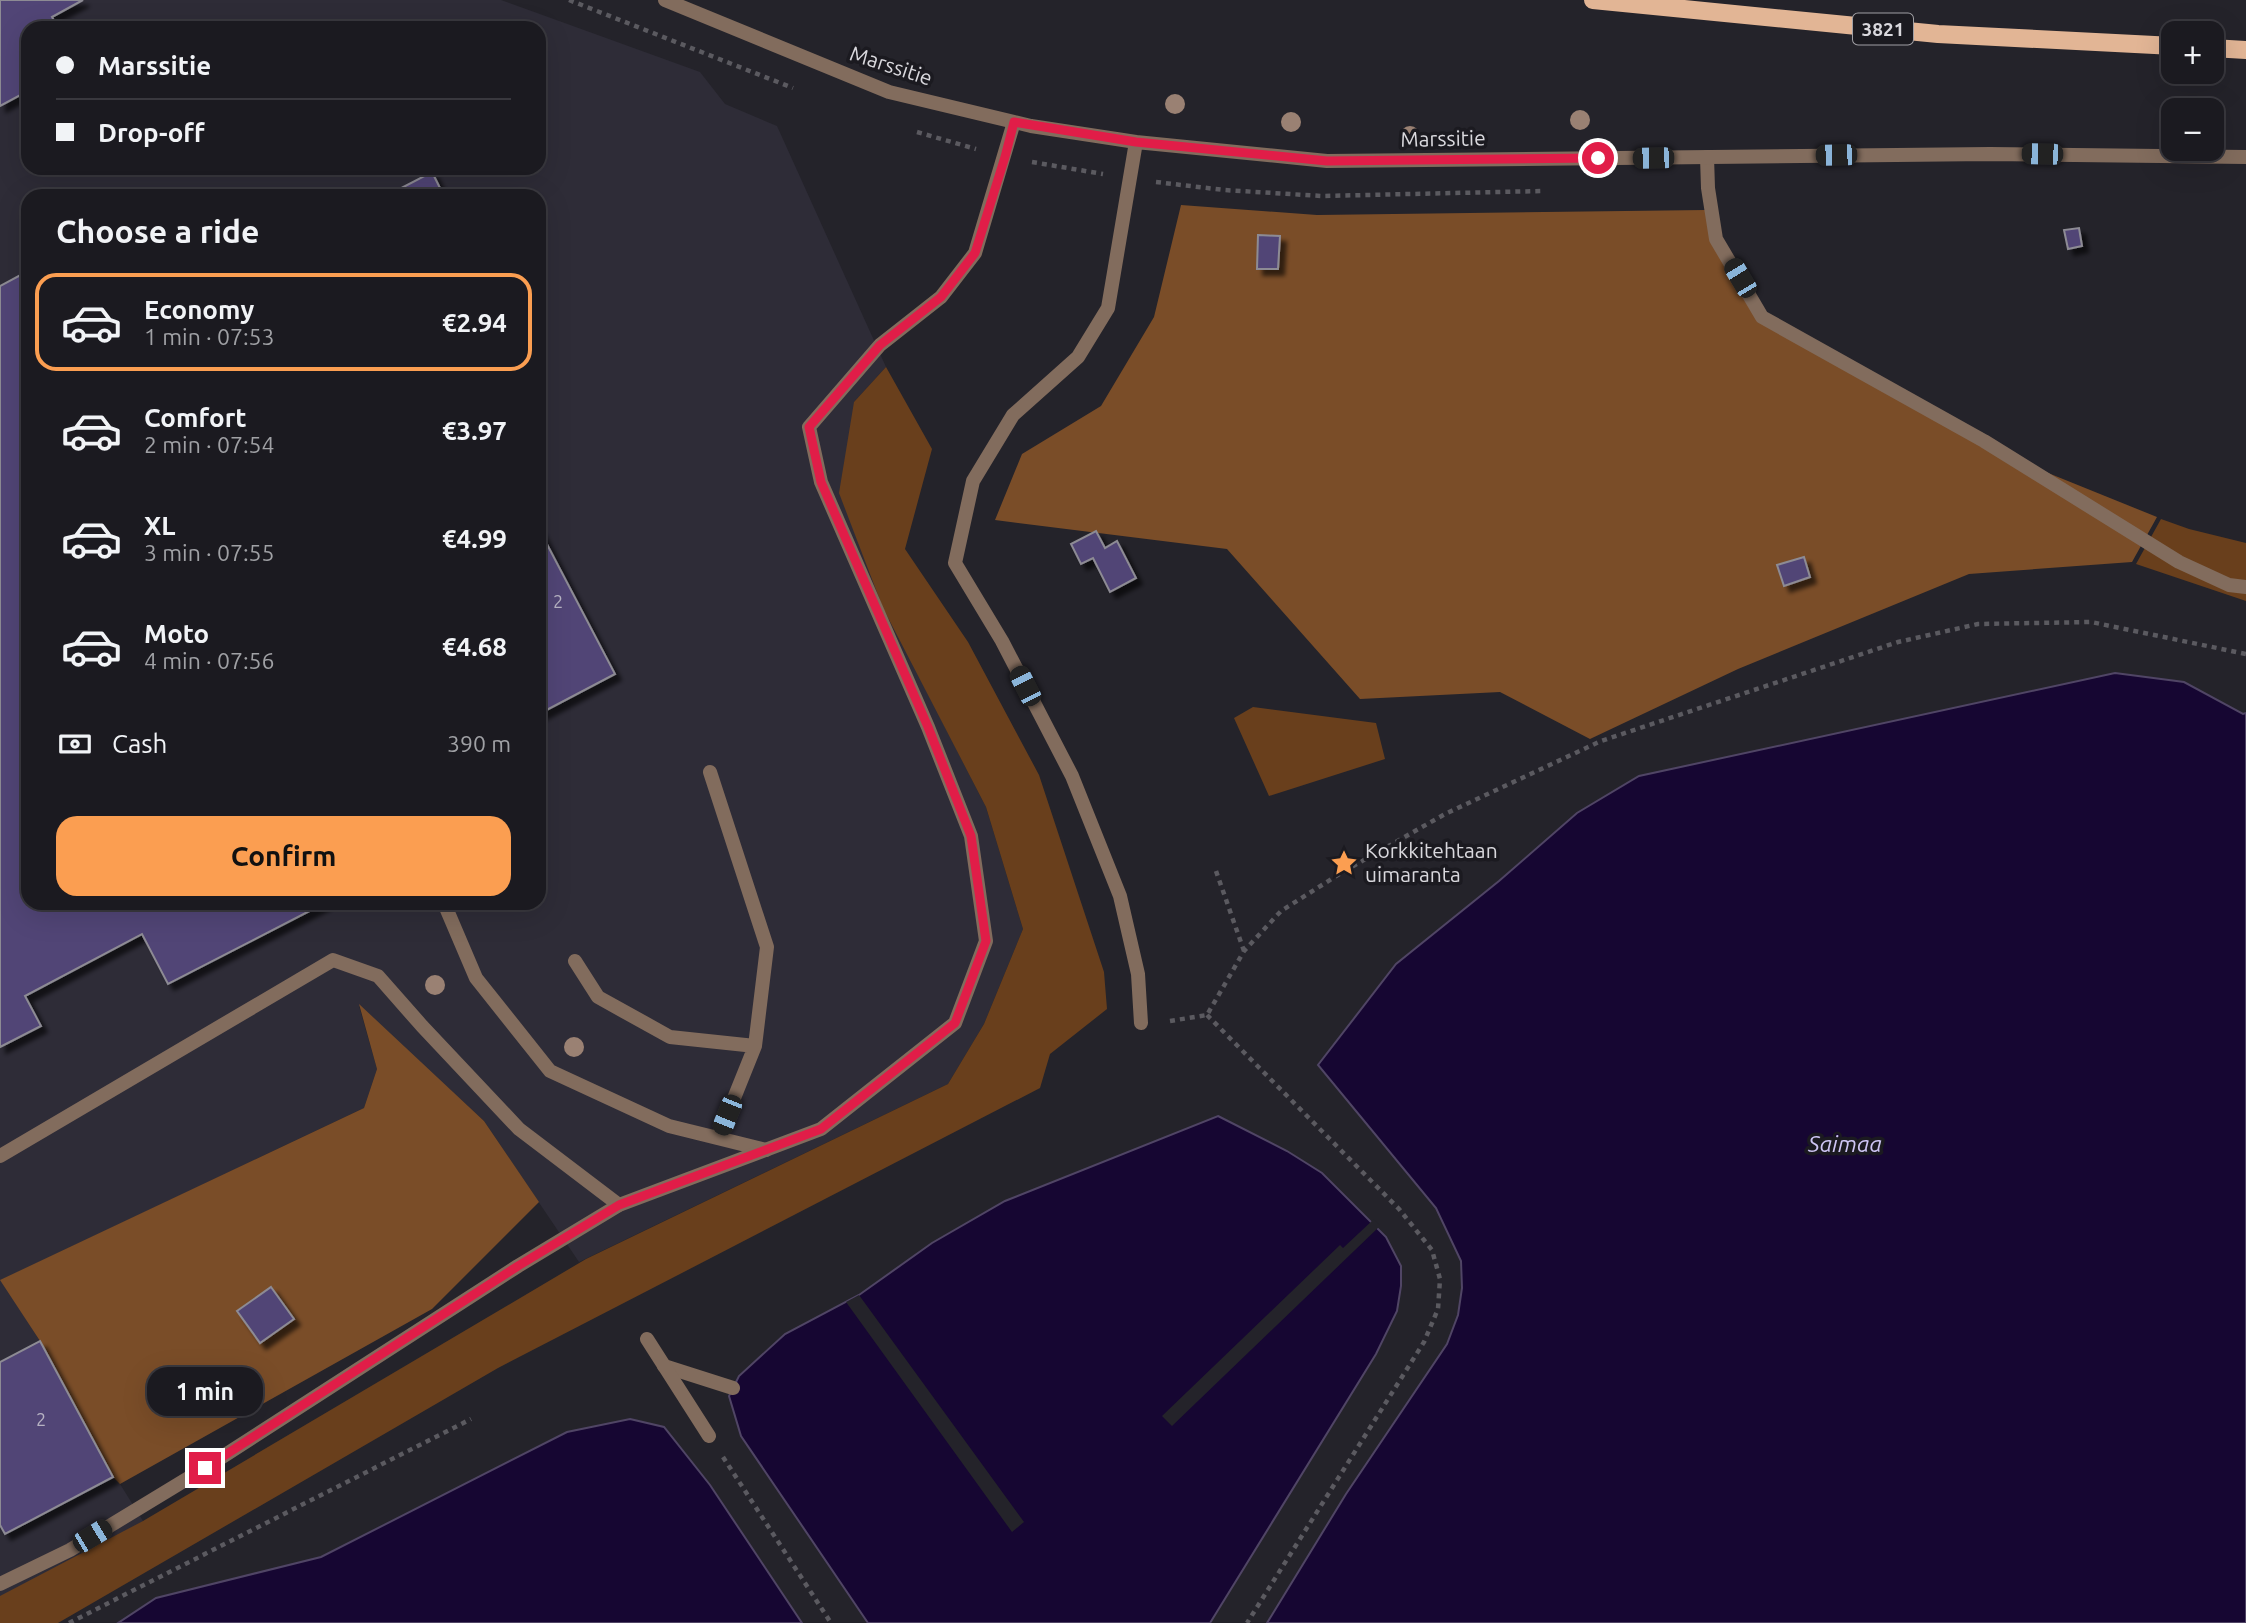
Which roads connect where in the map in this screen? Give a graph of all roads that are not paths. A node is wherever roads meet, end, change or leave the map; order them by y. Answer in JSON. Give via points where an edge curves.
{"nodes":[{"id":1,"x":665,"y":0,"type":"edge"},
{"id":2,"x":1593,"y":0,"type":"edge"},
{"id":3,"x":2161,"y":45,"type":"edge"},
{"id":4,"x":2224,"y":49,"type":"edge"},
{"id":5,"x":2246,"y":50,"type":"edge"},
{"id":6,"x":1014,"y":122,"type":"junction"},
{"id":7,"x":1136,"y":142,"type":"junction"},
{"id":8,"x":1707,"y":157,"type":"junction"},
{"id":9,"x":2246,"y":158,"type":"edge"},
{"id":10,"x":2246,"y":587,"type":"edge"},
{"id":11,"x":710,"y":772,"type":"dead end"},
{"id":12,"x":447,"y":910,"type":"edge"},
{"id":13,"x":575,"y":961,"type":"dead end"},
{"id":14,"x":1141,"y":1023,"type":"road end"},
{"id":15,"x":754,"y":1046,"type":"junction"},
{"id":16,"x":718,"y":1138,"type":"junction"},
{"id":17,"x":766,"y":1150,"type":"junction"},
{"id":18,"x":0,"y":1156,"type":"edge"},
{"id":19,"x":619,"y":1205,"type":"junction"},
{"id":20,"x":647,"y":1339,"type":"dead end"},
{"id":21,"x":664,"y":1366,"type":"junction"},
{"id":22,"x":733,"y":1388,"type":"dead end"},
{"id":23,"x":709,"y":1436,"type":"road end"},
{"id":24,"x":0,"y":1584,"type":"edge"}],
"edges":[{"from":1,"to":6,"type":"street","name":"Marssitie","via":[[890,92]]},
{"from":2,"to":3,"type":"main road","number":"3821","via":[[1938,34]]},
{"from":4,"to":5,"type":"main road"},
{"from":6,"to":7,"type":"street","name":"Marssitie"},
{"from":6,"to":17,"type":"street","via":[[975,253],[941,297],[880,345],[809,427],[821,482],[971,836],[986,941],[955,1023],[821,1129]]},
{"from":7,"to":8,"type":"street","name":"Marssitie","via":[[1327,161]]},
{"from":7,"to":14,"type":"street","via":[[1108,308],[1078,357],[1013,415],[973,481],[955,563],[1002,641],[1077,788],[1120,897],[1138,974]]},
{"from":8,"to":9,"type":"street","name":"Marssitie","via":[[1990,154]]},
{"from":8,"to":10,"type":"street","via":[[1716,239],[1762,317],[1984,441],[2179,562]]},
{"from":11,"to":15,"type":"street","via":[[767,947]]},
{"from":12,"to":16,"type":"street","via":[[476,978],[550,1071],[669,1126]]},
{"from":13,"to":15,"type":"street","via":[[598,996],[670,1037]]},
{"from":15,"to":16,"type":"street"},
{"from":16,"to":17,"type":"street"},
{"from":17,"to":19,"type":"street"},
{"from":18,"to":19,"type":"street","via":[[333,960],[378,976],[520,1129]]},
{"from":19,"to":24,"type":"street","via":[[205,1468],[70,1550]]},
{"from":20,"to":21,"type":"street"},
{"from":21,"to":22,"type":"street"},
{"from":21,"to":23,"type":"street"}]}
